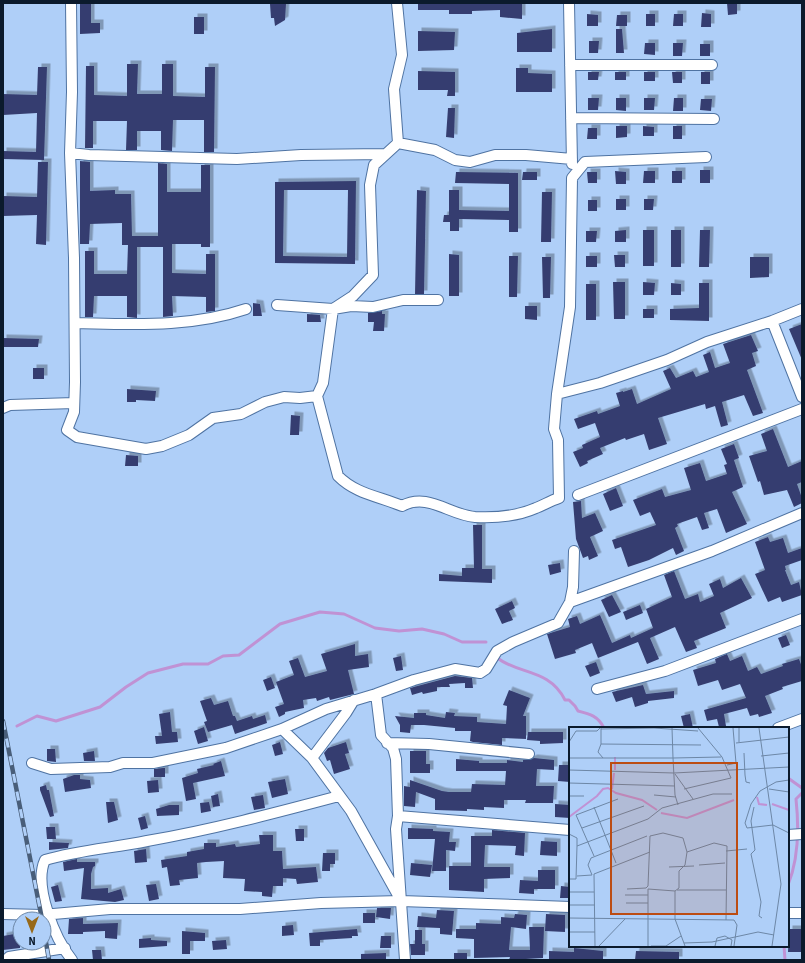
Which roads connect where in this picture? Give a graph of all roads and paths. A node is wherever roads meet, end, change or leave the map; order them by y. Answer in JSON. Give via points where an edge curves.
{"nodes":[{"id":1,"x":71,"y":3,"type":"edge"},
{"id":2,"x":396,"y":3,"type":"edge"},
{"id":3,"x":569,"y":3,"type":"edge"},
{"id":4,"x":570,"y":64,"type":"junction"},
{"id":5,"x":712,"y":64,"type":"dead end"},
{"id":6,"x":571,"y":118,"type":"junction"},
{"id":7,"x":714,"y":119,"type":"dead end"},
{"id":8,"x":398,"y":143,"type":"junction"},
{"id":9,"x":70,"y":153,"type":"junction"},
{"id":10,"x":385,"y":154,"type":"junction"},
{"id":11,"x":706,"y":157,"type":"dead end"},
{"id":12,"x":572,"y":159,"type":"junction"},
{"id":13,"x":572,"y":178,"type":"junction"},
{"id":14,"x":438,"y":300,"type":"dead end"},
{"id":15,"x":277,"y":305,"type":"dead end"},
{"id":16,"x":246,"y":309,"type":"dead end"},
{"id":17,"x":333,"y":309,"type":"junction"},
{"id":18,"x":802,"y":309,"type":"edge"},
{"id":19,"x":772,"y":321,"type":"junction"},
{"id":20,"x":74,"y":323,"type":"junction"},
{"id":21,"x":558,"y":394,"type":"junction"},
{"id":22,"x":317,"y":396,"type":"junction"},
{"id":23,"x":802,"y":397,"type":"edge"},
{"id":24,"x":74,"y":403,"type":"junction"},
{"id":25,"x":3,"y":408,"type":"edge"},
{"id":26,"x":802,"y":409,"type":"edge"},
{"id":27,"x":578,"y":495,"type":"dead end"},
{"id":28,"x":802,"y":513,"type":"edge"},
{"id":29,"x":574,"y":551,"type":"dead end"},
{"id":30,"x":570,"y":602,"type":"junction"},
{"id":31,"x":802,"y":619,"type":"edge"},
{"id":32,"x":597,"y":689,"type":"dead end"},
{"id":33,"x":376,"y":694,"type":"junction"},
{"id":34,"x":354,"y":700,"type":"junction"},
{"id":35,"x":802,"y":719,"type":"edge"},
{"id":36,"x":781,"y":727,"type":"edge"},
{"id":37,"x":282,"y":729,"type":"junction"},
{"id":38,"x":387,"y":743,"type":"junction"},
{"id":39,"x":529,"y":754,"type":"dead end"},
{"id":40,"x":312,"y":758,"type":"junction"},
{"id":41,"x":32,"y":763,"type":"dead end"},
{"id":42,"x":339,"y":796,"type":"junction"},
{"id":43,"x":398,"y":816,"type":"junction"},
{"id":44,"x":569,"y":830,"type":"edge"},
{"id":45,"x":802,"y":834,"type":"edge"},
{"id":46,"x":789,"y":835,"type":"edge"},
{"id":47,"x":401,"y":901,"type":"junction"},
{"id":48,"x":569,"y":907,"type":"edge"},
{"id":49,"x":48,"y":911,"type":"edge"},
{"id":50,"x":789,"y":913,"type":"edge"},
{"id":51,"x":802,"y":913,"type":"edge"},
{"id":52,"x":52,"y":914,"type":"edge"},
{"id":53,"x":52,"y":920,"type":"edge"},
{"id":54,"x":65,"y":948,"type":"junction"},
{"id":55,"x":6,"y":960,"type":"edge"},
{"id":56,"x":72,"y":960,"type":"edge"},
{"id":57,"x":405,"y":960,"type":"edge"}],
"edges":[{"from":1,"to":9,"type":"street"},
{"from":2,"to":8,"type":"street","via":[[402,55],[394,89]]},
{"from":3,"to":4,"type":"street"},
{"from":4,"to":5,"type":"street"},
{"from":4,"to":6,"type":"street"},
{"from":6,"to":7,"type":"street"},
{"from":6,"to":12,"type":"street"},
{"from":8,"to":10,"type":"street"},
{"from":8,"to":12,"type":"street","via":[[435,150],[456,160],[470,162],[495,155]]},
{"from":9,"to":10,"type":"street","via":[[89,156],[237,159]]},
{"from":9,"to":20,"type":"street"},
{"from":10,"to":17,"type":"street","via":[[374,165],[370,185],[373,275],[354,296]]},
{"from":11,"to":13,"type":"street","via":[[585,162]]},
{"from":12,"to":13,"type":"street"},
{"from":13,"to":21,"type":"street","via":[[570,307]]},
{"from":14,"to":17,"type":"street","via":[[403,300],[373,307],[351,306]]},
{"from":15,"to":17,"type":"street"},
{"from":16,"to":20,"type":"street","via":[[198,322]]},
{"from":17,"to":22,"type":"street","via":[[323,383]]},
{"from":18,"to":19,"type":"street"},
{"from":19,"to":21,"type":"street","via":[[707,342],[667,360]]},
{"from":19,"to":23,"type":"street"},
{"from":20,"to":24,"type":"street"},
{"from":21,"to":22,"type":"street","via":[[554,429],[558,440],[558,498],[523,513],[489,517],[462,515],[445,507],[421,501],[402,506],[347,485],[338,476]]},
{"from":22,"to":24,"type":"street","via":[[284,397],[265,402],[241,414],[213,418],[189,436],[146,449],[77,437],[68,430]]},
{"from":24,"to":25,"type":"street","via":[[10,405]]},
{"from":26,"to":27,"type":"street"},
{"from":28,"to":30,"type":"street","via":[[712,551]]},
{"from":29,"to":30,"type":"street"},
{"from":30,"to":33,"type":"street","via":[[558,623],[497,651],[486,669],[480,673],[456,669],[414,680]]},
{"from":31,"to":32,"type":"street","via":[[665,671]]},
{"from":33,"to":34,"type":"street"},
{"from":33,"to":38,"type":"street","via":[[381,736]]},
{"from":34,"to":37,"type":"street","via":[[326,709]]},
{"from":34,"to":40,"type":"street"},
{"from":35,"to":36,"type":"street"},
{"from":37,"to":40,"type":"street"},
{"from":37,"to":41,"type":"street","via":[[226,748],[153,763],[51,769]]},
{"from":38,"to":39,"type":"street","via":[[429,744]]},
{"from":38,"to":43,"type":"street","via":[[393,748],[396,759]]},
{"from":40,"to":42,"type":"street"},
{"from":42,"to":47,"type":"street","via":[[351,811]]},
{"from":42,"to":49,"type":"street","via":[[240,822],[146,842],[73,852],[46,860],[42,868]]},
{"from":43,"to":44,"type":"street"},
{"from":43,"to":47,"type":"street","via":[[396,829]]},
{"from":45,"to":46,"type":"street"},
{"from":47,"to":48,"type":"street"},
{"from":47,"to":52,"type":"street","via":[[240,909],[110,909]]},
{"from":47,"to":57,"type":"street"},
{"from":50,"to":51,"type":"street"},
{"from":53,"to":54,"type":"street"},
{"from":54,"to":55,"type":"street","via":[[9,956]]},
{"from":54,"to":56,"type":"street"}]}
